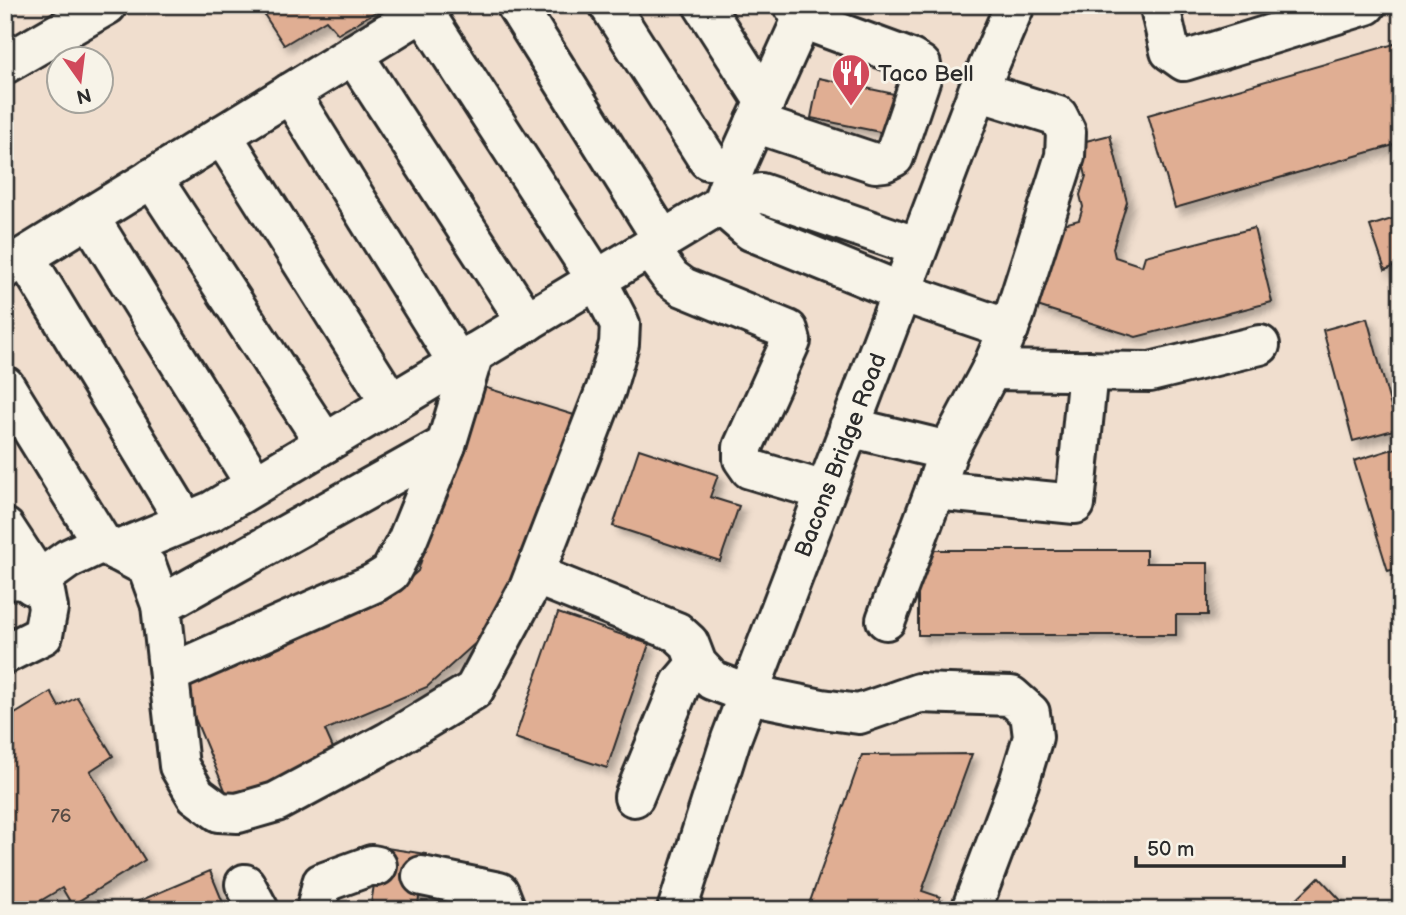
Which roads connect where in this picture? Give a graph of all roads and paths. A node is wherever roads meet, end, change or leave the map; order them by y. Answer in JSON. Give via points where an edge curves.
{"nodes":[{"id":1,"x":107,"y":5,"type":"edge"},
{"id":2,"x":516,"y":5,"type":"edge"},
{"id":3,"x":609,"y":5,"type":"edge"},
{"id":4,"x":704,"y":5,"type":"edge"},
{"id":5,"x":1015,"y":5,"type":"edge"},
{"id":6,"x":1162,"y":5,"type":"edge"},
{"id":7,"x":1366,"y":5,"type":"edge"},
{"id":8,"x":428,"y":8,"type":"edge"},
{"id":9,"x":802,"y":10,"type":"edge"},
{"id":10,"x":353,"y":54,"type":"junction"},
{"id":11,"x":5,"y":64,"type":"edge"},
{"id":12,"x":978,"y":91,"type":"junction"},
{"id":13,"x":290,"y":93,"type":"junction"},
{"id":14,"x":760,"y":113,"type":"junction"},
{"id":15,"x":222,"y":135,"type":"junction"},
{"id":16,"x":708,"y":160,"type":"dead end"},
{"id":17,"x":152,"y":178,"type":"junction"},
{"id":18,"x":721,"y":205,"type":"junction"},
{"id":19,"x":89,"y":217,"type":"junction"},
{"id":20,"x":656,"y":244,"type":"junction"},
{"id":21,"x":918,"y":247,"type":"junction"},
{"id":22,"x":15,"y":263,"type":"edge"},
{"id":23,"x":597,"y":280,"type":"junction"},
{"id":24,"x":901,"y":292,"type":"junction"},
{"id":25,"x":527,"y":322,"type":"junction"},
{"id":26,"x":1009,"y":329,"type":"junction"},
{"id":27,"x":1260,"y":345,"type":"dead end"},
{"id":28,"x":466,"y":358,"type":"junction"},
{"id":29,"x":991,"y":370,"type":"junction"},
{"id":30,"x":1088,"y":371,"type":"junction"},
{"id":31,"x":5,"y":386,"type":"edge"},
{"id":32,"x":391,"y":403,"type":"junction"},
{"id":33,"x":849,"y":427,"type":"junction"},
{"id":34,"x":325,"y":443,"type":"junction"},
{"id":35,"x":446,"y":444,"type":"junction"},
{"id":36,"x":948,"y":451,"type":"junction"},
{"id":37,"x":255,"y":484,"type":"junction"},
{"id":38,"x":935,"y":490,"type":"junction"},
{"id":39,"x":825,"y":491,"type":"junction"},
{"id":40,"x":186,"y":521,"type":"junction"},
{"id":41,"x":5,"y":528,"type":"edge"},
{"id":42,"x":109,"y":547,"type":"junction"},
{"id":43,"x":534,"y":575,"type":"junction"},
{"id":44,"x":25,"y":582,"type":"edge"},
{"id":45,"x":161,"y":605,"type":"junction"},
{"id":46,"x":886,"y":620,"type":"dead end"},
{"id":47,"x":5,"y":654,"type":"edge"},
{"id":48,"x":697,"y":664,"type":"junction"},
{"id":49,"x":169,"y":674,"type":"junction"},
{"id":50,"x":748,"y":694,"type":"junction"},
{"id":51,"x":634,"y":797,"type":"dead end"},
{"id":52,"x":377,"y":866,"type":"dead end"},
{"id":53,"x":422,"y":876,"type":"dead end"},
{"id":54,"x":319,"y":897,"type":"edge"},
{"id":55,"x":502,"y":901,"type":"edge"},
{"id":56,"x":677,"y":910,"type":"edge"},
{"id":57,"x":971,"y":910,"type":"edge"}],
"edges":[{"from":1,"to":11,"type":"main road"},
{"from":2,"to":20,"type":"main road"},
{"from":3,"to":16,"type":"main road"},
{"from":4,"to":14,"type":"main road"},
{"from":5,"to":12,"type":"main road","name":"Bacons Bridge Road"},
{"from":6,"to":7,"type":"main road","via":[[1170,51],[1184,61]]},
{"from":8,"to":10,"type":"main road"},
{"from":8,"to":23,"type":"main road"},
{"from":9,"to":14,"type":"main road"},
{"from":9,"to":14,"type":"main road","via":[[921,65],[922,75],[894,157],[875,163]]},
{"from":10,"to":13,"type":"main road"},
{"from":10,"to":25,"type":"main road"},
{"from":12,"to":21,"type":"main road","name":"Bacons Bridge Road"},
{"from":12,"to":26,"type":"main road","via":[[1058,116],[1066,132],[1065,156]]},
{"from":13,"to":15,"type":"main road"},
{"from":13,"to":28,"type":"main road"},
{"from":14,"to":18,"type":"main road"},
{"from":15,"to":17,"type":"main road"},
{"from":15,"to":32,"type":"main road"},
{"from":17,"to":19,"type":"main road"},
{"from":17,"to":34,"type":"main road"},
{"from":18,"to":20,"type":"main road"},
{"from":18,"to":21,"type":"main road","via":[[761,193]]},
{"from":18,"to":24,"type":"main road","via":[[751,231]]},
{"from":19,"to":22,"type":"main road"},
{"from":19,"to":37,"type":"main road"},
{"from":20,"to":23,"type":"main road"},
{"from":20,"to":39,"type":"main road","via":[[671,278],[682,287],[788,330],[791,341],[743,447],[743,459],[750,468]]},
{"from":21,"to":24,"type":"main road","name":"Bacons Bridge Road"},
{"from":22,"to":40,"type":"main road"},
{"from":23,"to":25,"type":"main road"},
{"from":23,"to":43,"type":"main road","via":[[620,324],[619,344]]},
{"from":24,"to":26,"type":"main road"},
{"from":24,"to":33,"type":"main road","name":"Bacons Bridge Road"},
{"from":25,"to":28,"type":"main road"},
{"from":26,"to":29,"type":"main road"},
{"from":27,"to":30,"type":"main road","via":[[1150,372]]},
{"from":28,"to":32,"type":"main road"},
{"from":28,"to":35,"type":"main road"},
{"from":29,"to":30,"type":"main road"},
{"from":29,"to":36,"type":"main road"},
{"from":30,"to":38,"type":"main road","via":[[1075,503]]},
{"from":31,"to":42,"type":"main road"},
{"from":32,"to":34,"type":"main road"},
{"from":33,"to":36,"type":"main road"},
{"from":33,"to":39,"type":"main road","name":"Bacons Bridge Road"},
{"from":34,"to":37,"type":"main road"},
{"from":35,"to":45,"type":"main road"},
{"from":35,"to":49,"type":"main road","via":[[390,573]]},
{"from":36,"to":38,"type":"main road"},
{"from":37,"to":40,"type":"main road"},
{"from":38,"to":46,"type":"main road"},
{"from":39,"to":50,"type":"main road","name":"Bacons Bridge Road"},
{"from":40,"to":42,"type":"main road"},
{"from":41,"to":44,"type":"main road"},
{"from":42,"to":44,"type":"main road","via":[[68,559]]},
{"from":42,"to":45,"type":"main road","via":[[146,567]]},
{"from":43,"to":48,"type":"main road","via":[[677,632],[689,643]]},
{"from":43,"to":49,"type":"main road","via":[[474,690],[276,802],[238,813],[219,812],[196,795],[179,766]]},
{"from":44,"to":47,"type":"main road","via":[[45,592],[48,608],[43,635]]},
{"from":45,"to":49,"type":"main road"},
{"from":48,"to":50,"type":"main road","via":[[712,680]]},
{"from":48,"to":51,"type":"main road","via":[[681,683]]},
{"from":50,"to":56,"type":"main road","name":"Bacons Bridge Road"},
{"from":50,"to":57,"type":"main road","via":[[859,713],[919,693],[1012,696],[1030,713],[1033,737]]},
{"from":52,"to":54,"type":"main road"},
{"from":53,"to":55,"type":"main road"}]}
